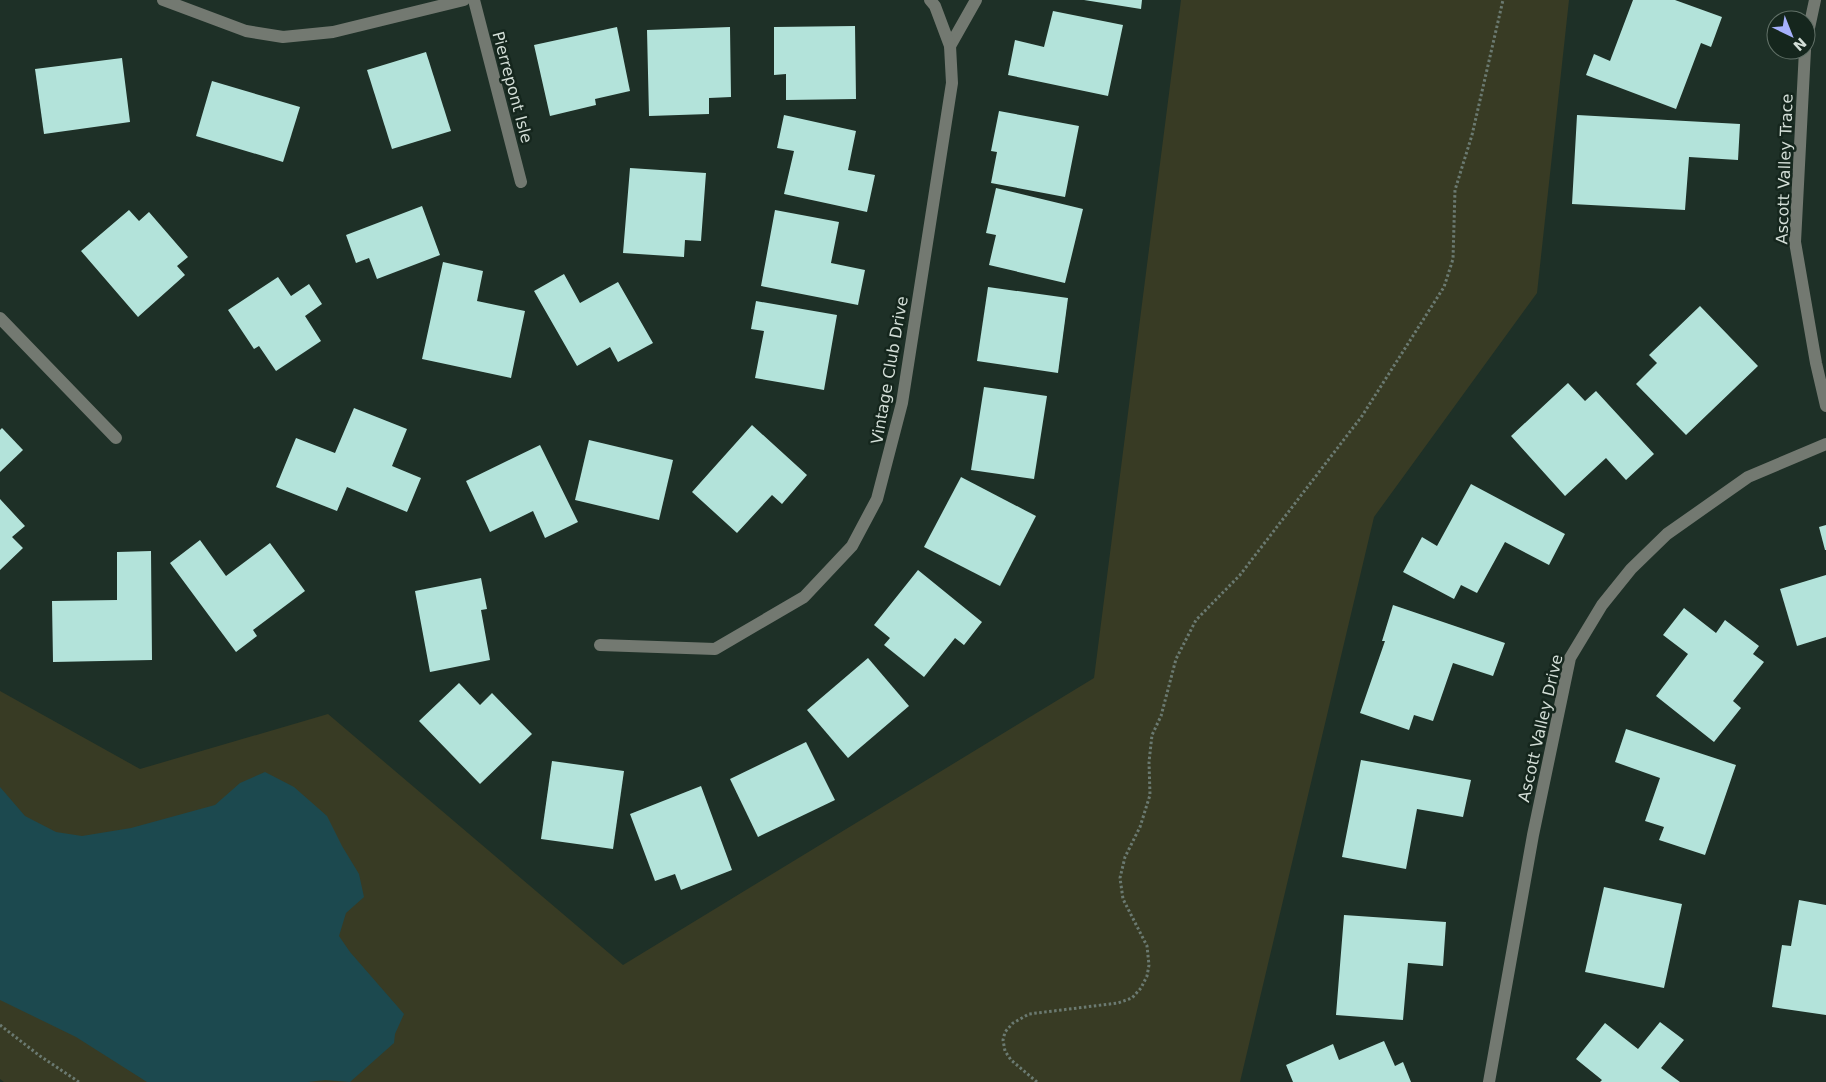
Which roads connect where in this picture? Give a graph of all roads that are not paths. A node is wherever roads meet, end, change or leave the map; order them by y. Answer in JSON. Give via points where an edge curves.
{"nodes":[{"id":1,"x":163,"y":0,"type":"edge"},
{"id":2,"x":464,"y":0,"type":"edge"},
{"id":3,"x":474,"y":0,"type":"edge"},
{"id":4,"x":930,"y":0,"type":"edge"},
{"id":5,"x":976,"y":0,"type":"edge"},
{"id":6,"x":950,"y":46,"type":"junction"},
{"id":7,"x":1804,"y":60,"type":"edge"},
{"id":8,"x":521,"y":182,"type":"dead end"},
{"id":9,"x":0,"y":318,"type":"edge"},
{"id":10,"x":1826,"y":406,"type":"edge"},
{"id":11,"x":116,"y":438,"type":"dead end"},
{"id":12,"x":1826,"y":444,"type":"edge"},
{"id":13,"x":600,"y":645,"type":"dead end"},
{"id":14,"x":1489,"y":1082,"type":"edge"}],
"edges":[{"from":1,"to":2,"type":"street","via":[[246,31],[283,37],[333,32]]},
{"from":3,"to":8,"type":"street","name":"Pierrepont Isle"},
{"from":4,"to":6,"type":"street","name":"Vintage Club Drive"},
{"from":5,"to":6,"type":"street"},
{"from":6,"to":13,"type":"street","name":"Vintage Club Drive","via":[[952,84],[902,403],[877,500],[852,546],[804,597],[715,649]]},
{"from":7,"to":10,"type":"street","name":"Ascott Valley Trace","via":[[1795,242]]},
{"from":9,"to":11,"type":"street"},
{"from":12,"to":14,"type":"street","name":"Ascott Valley Drive","via":[[1748,477],[1667,534],[1602,605],[1570,658],[1533,835]]}]}
